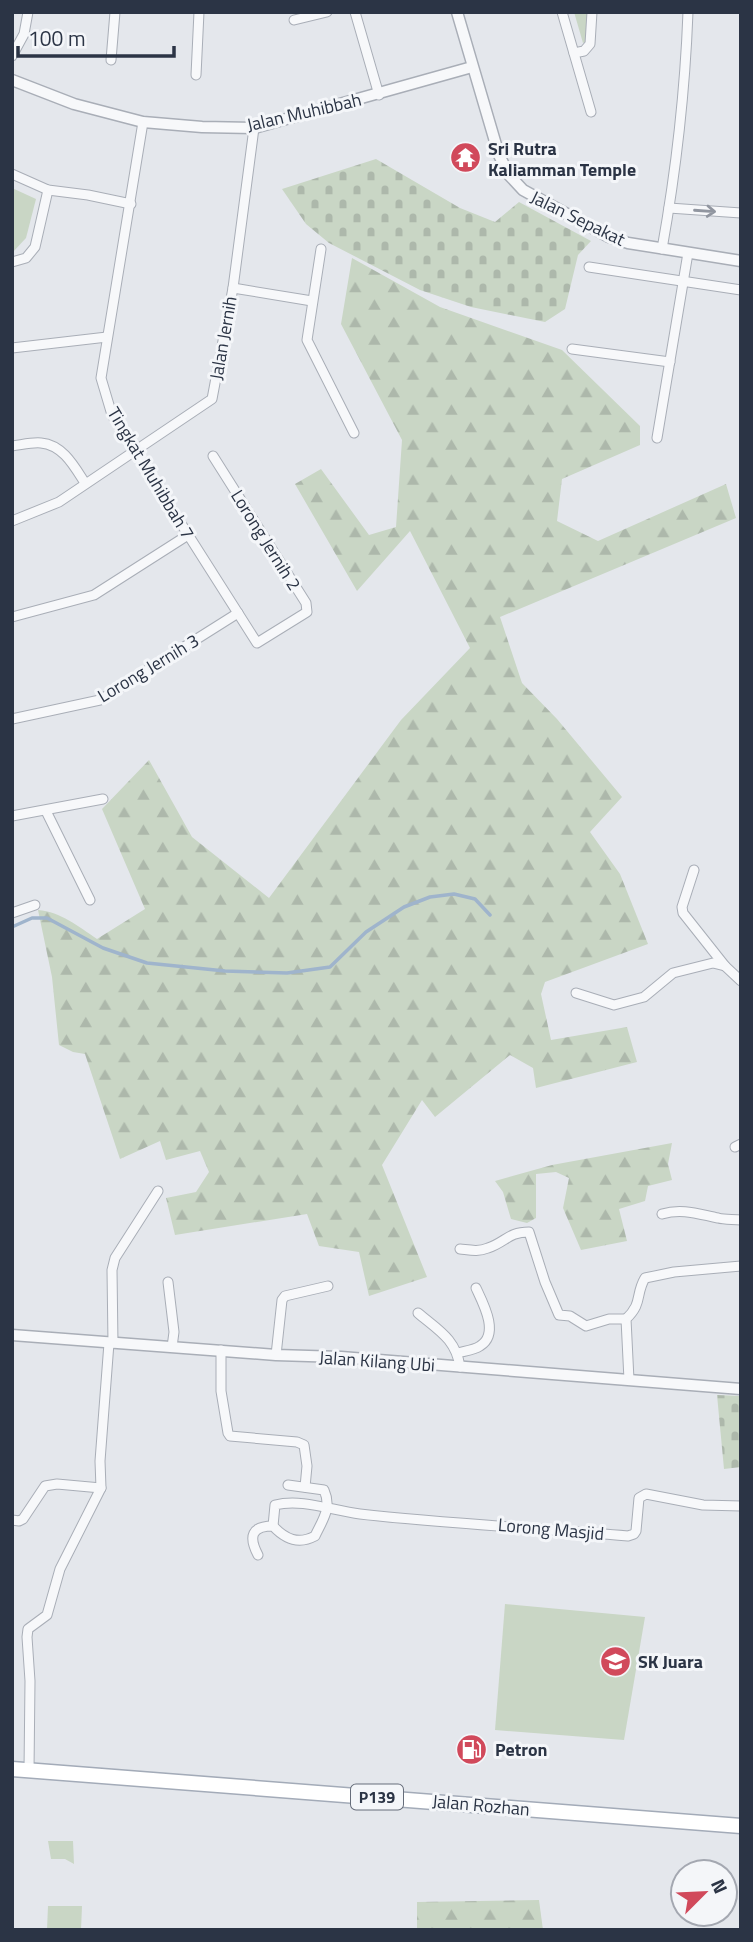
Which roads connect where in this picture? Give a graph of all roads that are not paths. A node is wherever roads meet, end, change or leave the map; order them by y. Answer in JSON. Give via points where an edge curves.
{"nodes":[{"id":1,"x":28,"y":12,"type":"edge"},
{"id":2,"x":115,"y":12,"type":"edge"},
{"id":3,"x":199,"y":12,"type":"edge"},
{"id":4,"x":327,"y":12,"type":"edge"},
{"id":5,"x":355,"y":12,"type":"edge"},
{"id":6,"x":457,"y":12,"type":"edge"},
{"id":7,"x":562,"y":12,"type":"edge"},
{"id":8,"x":592,"y":12,"type":"edge"},
{"id":9,"x":688,"y":12,"type":"edge"},
{"id":10,"x":294,"y":20,"type":"dead end"},
{"id":11,"x":574,"y":53,"type":"junction"},
{"id":12,"x":12,"y":56,"type":"edge"},
{"id":13,"x":111,"y":60,"type":"dead end"},
{"id":14,"x":472,"y":67,"type":"junction"},
{"id":15,"x":196,"y":75,"type":"dead end"},
{"id":16,"x":12,"y":80,"type":"edge"},
{"id":17,"x":379,"y":94,"type":"junction"},
{"id":18,"x":591,"y":112,"type":"dead end"},
{"id":19,"x":143,"y":122,"type":"junction"},
{"id":20,"x":254,"y":128,"type":"junction"},
{"id":21,"x":12,"y":174,"type":"edge"},
{"id":22,"x":48,"y":190,"type":"junction"},
{"id":23,"x":131,"y":204,"type":"junction"},
{"id":24,"x":669,"y":208,"type":"junction"},
{"id":25,"x":741,"y":214,"type":"edge"},
{"id":26,"x":321,"y":249,"type":"dead end"},
{"id":27,"x":662,"y":249,"type":"junction"},
{"id":28,"x":688,"y":253,"type":"junction"},
{"id":29,"x":741,"y":261,"type":"edge"},
{"id":30,"x":12,"y":262,"type":"edge"},
{"id":31,"x":589,"y":267,"type":"dead end"},
{"id":32,"x":683,"y":281,"type":"junction"},
{"id":33,"x":233,"y":288,"type":"junction"},
{"id":34,"x":741,"y":290,"type":"edge"},
{"id":35,"x":312,"y":301,"type":"junction"},
{"id":36,"x":107,"y":337,"type":"junction"},
{"id":37,"x":12,"y":348,"type":"edge"},
{"id":38,"x":572,"y":349,"type":"dead end"},
{"id":39,"x":670,"y":362,"type":"junction"},
{"id":40,"x":354,"y":433,"type":"dead end"},
{"id":41,"x":657,"y":438,"type":"dead end"},
{"id":42,"x":12,"y":446,"type":"edge"},
{"id":43,"x":135,"y":451,"type":"junction"},
{"id":44,"x":213,"y":456,"type":"dead end"},
{"id":45,"x":85,"y":484,"type":"junction"},
{"id":46,"x":12,"y":521,"type":"edge"},
{"id":47,"x":188,"y":535,"type":"junction"},
{"id":48,"x":238,"y":613,"type":"junction"},
{"id":49,"x":12,"y":617,"type":"edge"},
{"id":50,"x":257,"y":643,"type":"joint"},
{"id":51,"x":12,"y":719,"type":"edge"},
{"id":52,"x":103,"y":799,"type":"dead end"},
{"id":53,"x":46,"y":811,"type":"junction"},
{"id":54,"x":12,"y":816,"type":"edge"},
{"id":55,"x":694,"y":870,"type":"dead end"},
{"id":56,"x":90,"y":900,"type":"dead end"},
{"id":57,"x":35,"y":905,"type":"dead end"},
{"id":58,"x":12,"y":913,"type":"edge"},
{"id":59,"x":725,"y":965,"type":"junction"},
{"id":60,"x":741,"y":981,"type":"edge"},
{"id":61,"x":576,"y":993,"type":"dead end"},
{"id":62,"x":158,"y":1191,"type":"dead end"},
{"id":63,"x":662,"y":1214,"type":"dead end"},
{"id":64,"x":741,"y":1220,"type":"edge"},
{"id":65,"x":460,"y":1249,"type":"dead end"},
{"id":66,"x":741,"y":1266,"type":"edge"},
{"id":67,"x":168,"y":1282,"type":"dead end"},
{"id":68,"x":328,"y":1286,"type":"dead end"},
{"id":69,"x":476,"y":1288,"type":"dead end"},
{"id":70,"x":418,"y":1312,"type":"dead end"},
{"id":71,"x":626,"y":1319,"type":"junction"},
{"id":72,"x":12,"y":1335,"type":"edge"},
{"id":73,"x":111,"y":1343,"type":"junction"},
{"id":74,"x":172,"y":1347,"type":"junction"},
{"id":75,"x":220,"y":1350,"type":"junction"},
{"id":76,"x":458,"y":1353,"type":"junction"},
{"id":77,"x":276,"y":1355,"type":"junction"},
{"id":78,"x":460,"y":1367,"type":"junction"},
{"id":79,"x":629,"y":1380,"type":"junction"},
{"id":80,"x":741,"y":1389,"type":"edge"},
{"id":81,"x":288,"y":1485,"type":"dead end"},
{"id":82,"x":305,"y":1487,"type":"junction"},
{"id":83,"x":101,"y":1488,"type":"junction"},
{"id":84,"x":741,"y":1506,"type":"edge"},
{"id":85,"x":327,"y":1509,"type":"junction"},
{"id":86,"x":12,"y":1520,"type":"edge"},
{"id":87,"x":273,"y":1526,"type":"junction"},
{"id":88,"x":258,"y":1555,"type":"dead end"},
{"id":89,"x":12,"y":1769,"type":"edge"},
{"id":90,"x":29,"y":1770,"type":"junction"},
{"id":91,"x":741,"y":1826,"type":"edge"}],
"edges":[{"from":1,"to":12,"type":"street","via":[[24,34]]},
{"from":2,"to":13,"type":"street"},
{"from":3,"to":15,"type":"street"},
{"from":4,"to":10,"type":"street"},
{"from":5,"to":17,"type":"street"},
{"from":6,"to":14,"type":"street","name":"Jalan Sepakat"},
{"from":7,"to":11,"type":"street"},
{"from":8,"to":11,"type":"street","via":[[590,44]]},
{"from":9,"to":24,"type":"street"},
{"from":11,"to":18,"type":"street"},
{"from":14,"to":17,"type":"street","name":"Jalan Muhibbah"},
{"from":14,"to":27,"type":"street","name":"Jalan Sepakat","via":[[499,155],[523,190],[609,237]]},
{"from":16,"to":19,"type":"street","name":"Jalan Muhibbah","via":[[74,104]]},
{"from":17,"to":20,"type":"street","name":"Jalan Muhibbah"},
{"from":19,"to":20,"type":"street","name":"Jalan Muhibbah"},
{"from":19,"to":23,"type":"street","name":"Tingkat Muhibbah 7"},
{"from":20,"to":33,"type":"street","name":"Jalan Jernih"},
{"from":21,"to":22,"type":"street"},
{"from":22,"to":23,"type":"street"},
{"from":22,"to":30,"type":"street","via":[[35,247],[26,258]]},
{"from":23,"to":36,"type":"street","name":"Tingkat Muhibbah 7"},
{"from":24,"to":25,"type":"street","one_way":true},
{"from":24,"to":27,"type":"street"},
{"from":26,"to":35,"type":"street"},
{"from":27,"to":28,"type":"street","name":"Jalan Sepakat"},
{"from":28,"to":29,"type":"street","name":"Jalan Sepakat"},
{"from":28,"to":32,"type":"street"},
{"from":31,"to":32,"type":"street","name":"Jalan Sepakat"},
{"from":32,"to":34,"type":"street","name":"Jalan Sepakat"},
{"from":32,"to":39,"type":"street"},
{"from":33,"to":35,"type":"street"},
{"from":33,"to":43,"type":"street","name":"Jalan Jernih","via":[[212,400]]},
{"from":35,"to":40,"type":"street","via":[[307,340]]},
{"from":36,"to":37,"type":"street"},
{"from":36,"to":43,"type":"street","name":"Tingkat Muhibbah 7","via":[[101,378],[112,415]]},
{"from":38,"to":39,"type":"street"},
{"from":39,"to":41,"type":"street"},
{"from":42,"to":45,"type":"street","via":[[40,442],[54,447],[66,455]]},
{"from":43,"to":45,"type":"street","name":"Jalan Jernih"},
{"from":43,"to":47,"type":"street","name":"Tingkat Muhibbah 7"},
{"from":44,"to":50,"type":"street","name":"Lorong Jernih 2","via":[[306,603],[307,612]]},
{"from":45,"to":46,"type":"street","name":"Jalan Jernih","via":[[59,502]]},
{"from":47,"to":48,"type":"street","name":"Tingkat Muhibbah 7"},
{"from":47,"to":49,"type":"street","via":[[94,595]]},
{"from":48,"to":50,"type":"street","name":"Tingkat Muhibbah 7"},
{"from":48,"to":51,"type":"street","name":"Lorong Jernih 3","via":[[100,699]]},
{"from":52,"to":53,"type":"street"},
{"from":53,"to":54,"type":"street"},
{"from":53,"to":56,"type":"street"},
{"from":55,"to":59,"type":"street","via":[[683,913]]},
{"from":57,"to":58,"type":"street"},
{"from":59,"to":60,"type":"street"},
{"from":59,"to":61,"type":"street","via":[[713,963],[673,973],[644,997],[614,1004]]},
{"from":62,"to":73,"type":"street","via":[[115,1258]]},
{"from":63,"to":64,"type":"street","via":[[688,1211]]},
{"from":65,"to":71,"type":"street","via":[[490,1248],[517,1232],[529,1232],[559,1315],[586,1326]]},
{"from":66,"to":71,"type":"street","via":[[645,1278],[635,1311]]},
{"from":67,"to":74,"type":"street"},
{"from":68,"to":77,"type":"street","via":[[285,1296]]},
{"from":69,"to":76,"type":"street","via":[[490,1326],[487,1339],[481,1346]]},
{"from":70,"to":76,"type":"street"},
{"from":71,"to":79,"type":"street"},
{"from":72,"to":73,"type":"street","name":"Jalan Kilang Ubi"},
{"from":73,"to":74,"type":"street","name":"Jalan Kilang Ubi"},
{"from":73,"to":83,"type":"street"},
{"from":74,"to":75,"type":"street","name":"Jalan Kilang Ubi"},
{"from":75,"to":77,"type":"street","name":"Jalan Kilang Ubi"},
{"from":75,"to":82,"type":"street","via":[[228,1433],[304,1445]]},
{"from":76,"to":78,"type":"street"},
{"from":77,"to":78,"type":"street","name":"Jalan Kilang Ubi"},
{"from":78,"to":79,"type":"street","name":"Jalan Kilang Ubi"},
{"from":79,"to":80,"type":"street","name":"Jalan Kilang Ubi"},
{"from":81,"to":82,"type":"street"},
{"from":82,"to":85,"type":"street","via":[[324,1490]]},
{"from":83,"to":86,"type":"street","via":[[45,1486],[23,1518]]},
{"from":83,"to":90,"type":"street","via":[[60,1569],[47,1615],[28,1629]]},
{"from":84,"to":85,"type":"street","name":"Lorong Masjid","via":[[703,1505],[646,1494],[639,1499],[636,1531],[628,1536]]},
{"from":85,"to":87,"type":"street","via":[[275,1505]]},
{"from":85,"to":87,"type":"street","via":[[311,1539],[282,1536]]},
{"from":87,"to":88,"type":"street","via":[[255,1530],[253,1546]]},
{"from":89,"to":90,"type":"main road","name":"Jalan Rozhan","number":"P139"},
{"from":90,"to":91,"type":"main road","name":"Jalan Rozhan","number":"P139"}]}
